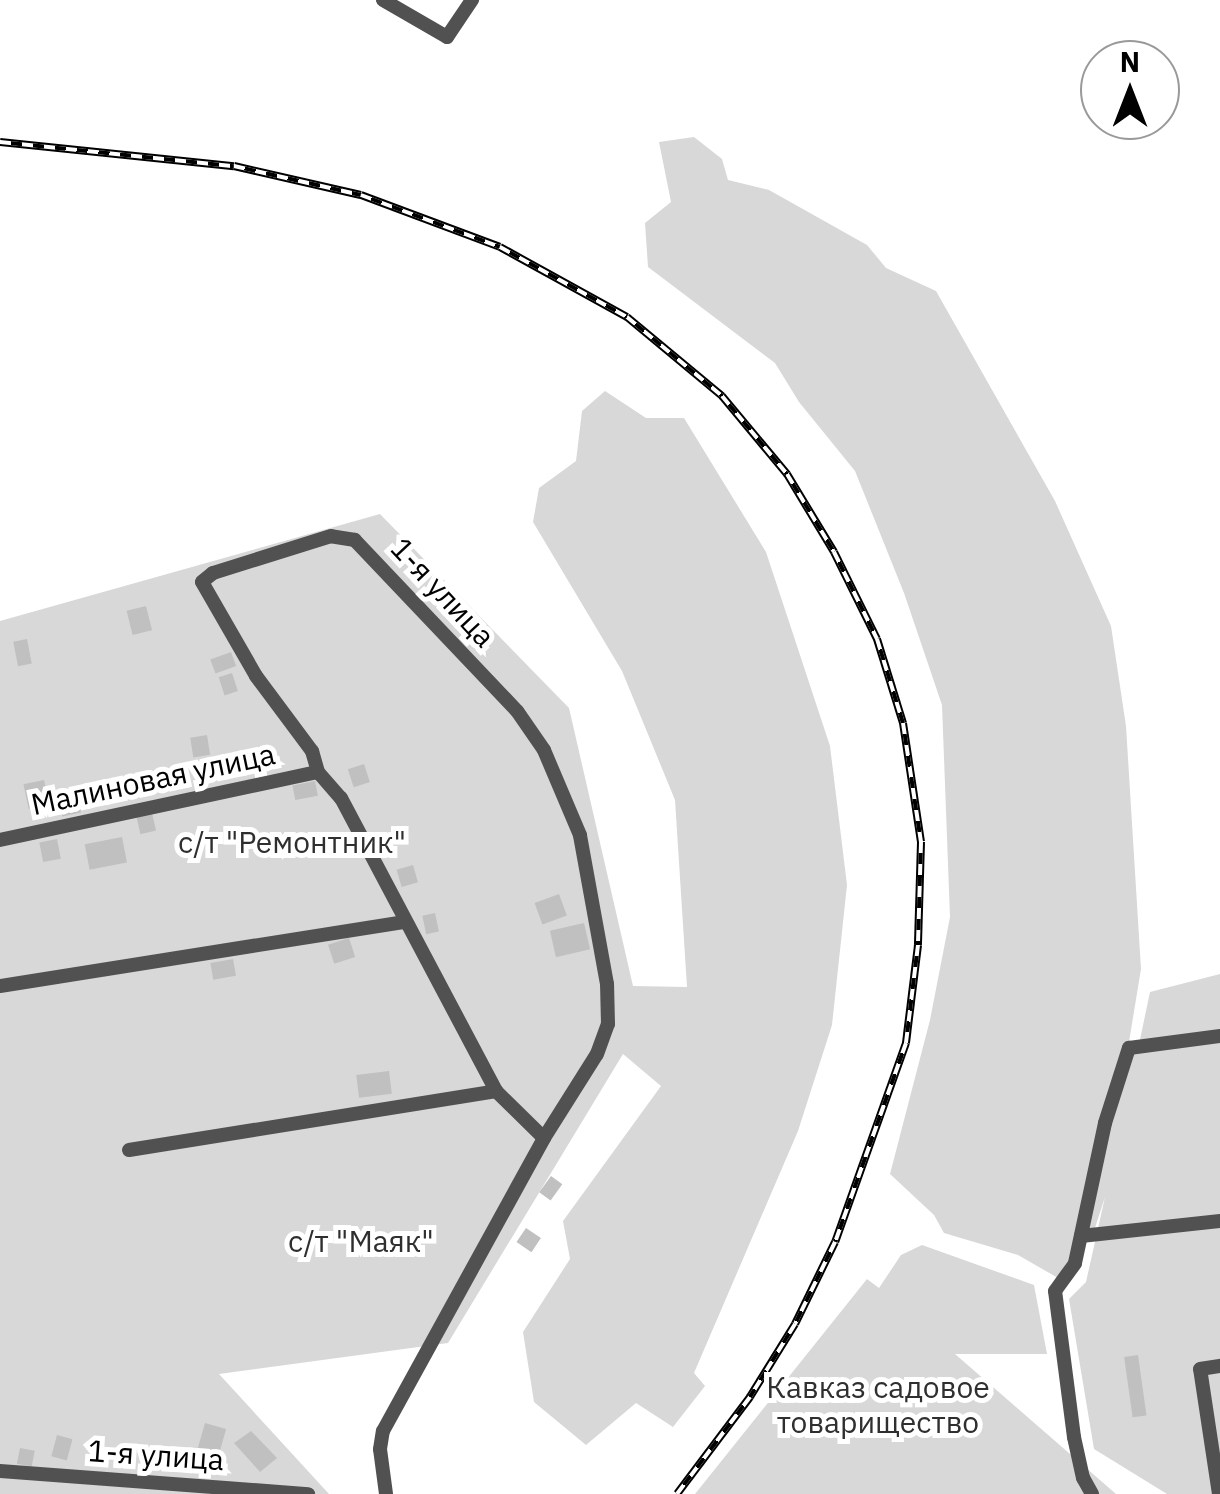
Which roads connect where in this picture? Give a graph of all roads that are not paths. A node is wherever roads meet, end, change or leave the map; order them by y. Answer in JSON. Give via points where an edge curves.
{"nodes":[{"id":1,"x":383,"y":0,"type":"edge"},
{"id":2,"x":472,"y":0,"type":"edge"},
{"id":3,"x":318,"y":772,"type":"junction"},
{"id":4,"x":0,"y":840,"type":"edge"},
{"id":5,"x":406,"y":922,"type":"junction"},
{"id":6,"x":0,"y":986,"type":"edge"},
{"id":7,"x":1220,"y":1036,"type":"edge"},
{"id":8,"x":496,"y":1091,"type":"junction"},
{"id":9,"x":544,"y":1138,"type":"junction"},
{"id":10,"x":129,"y":1150,"type":"dead end"},
{"id":11,"x":1220,"y":1221,"type":"edge"},
{"id":12,"x":1081,"y":1236,"type":"junction"},
{"id":13,"x":1220,"y":1366,"type":"edge"},
{"id":14,"x":0,"y":1471,"type":"edge"},
{"id":15,"x":187,"y":1491,"type":"edge"},
{"id":16,"x":308,"y":1494,"type":"edge"},
{"id":17,"x":386,"y":1494,"type":"edge"},
{"id":18,"x":1092,"y":1494,"type":"edge"},
{"id":19,"x":1218,"y":1494,"type":"edge"}],
"edges":[{"from":1,"to":2,"type":"street","via":[[448,37]]},
{"from":3,"to":4,"type":"street","name":"Малиновая улица"},
{"from":3,"to":5,"type":"street","name":"1-я улица","via":[[340,798]]},
{"from":3,"to":9,"type":"street","name":"1-я улица","via":[[312,751],[256,676],[202,582],[213,572],[331,536],[356,540],[384,566],[517,711],[544,750],[580,835],[608,1024],[597,1054]]},
{"from":5,"to":6,"type":"street"},
{"from":5,"to":8,"type":"street","name":"1-я улица"},
{"from":7,"to":12,"type":"street","via":[[1136,1045],[1125,1056]]},
{"from":8,"to":9,"type":"street","name":"1-я улица"},
{"from":8,"to":10,"type":"street"},
{"from":9,"to":17,"type":"street","name":"1-я улица","via":[[383,1431]]},
{"from":11,"to":12,"type":"street"},
{"from":12,"to":18,"type":"street","via":[[1072,1271],[1053,1300],[1074,1437]]},
{"from":13,"to":19,"type":"street","via":[[1200,1369]]},
{"from":14,"to":15,"type":"street","name":"1-я улица"},
{"from":15,"to":16,"type":"street","name":"1-я улица"}]}
